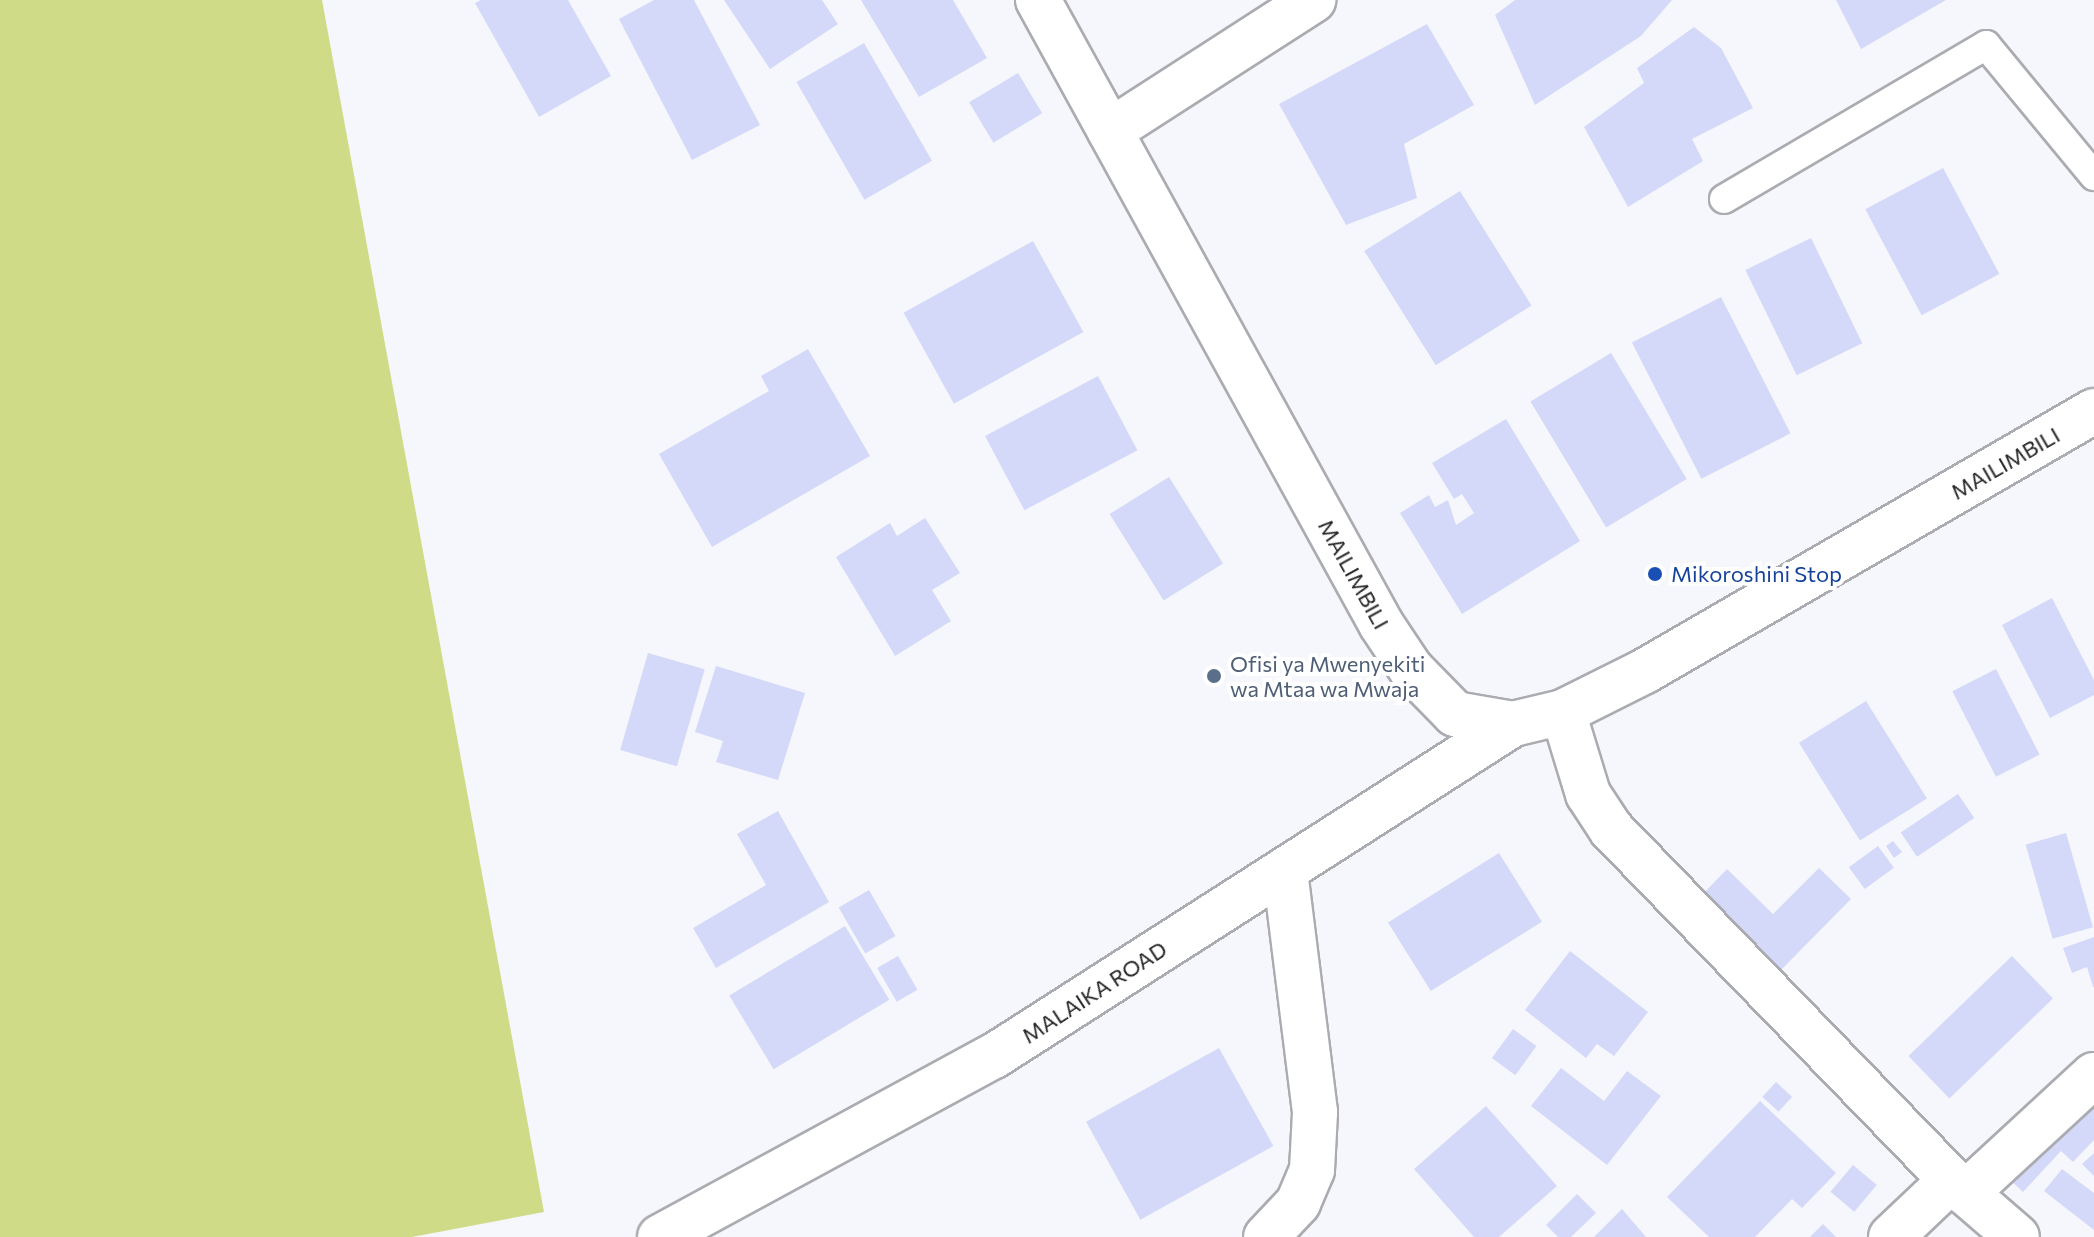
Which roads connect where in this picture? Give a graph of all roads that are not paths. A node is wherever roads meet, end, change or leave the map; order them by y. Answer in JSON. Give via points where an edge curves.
{"nodes":[{"id":1,"x":1038,"y":0,"type":"edge"},
{"id":2,"x":1313,"y":0,"type":"edge"},
{"id":3,"x":1110,"y":131,"type":"junction"},
{"id":4,"x":2094,"y":176,"type":"edge"},
{"id":5,"x":1724,"y":199,"type":"dead end"},
{"id":6,"x":2094,"y":411,"type":"edge"},
{"id":7,"x":1563,"y":712,"type":"junction"},
{"id":8,"x":1513,"y":724,"type":"junction"},
{"id":9,"x":1285,"y":870,"type":"junction"},
{"id":10,"x":2094,"y":1075,"type":"edge"},
{"id":11,"x":1958,"y":1186,"type":"junction"},
{"id":12,"x":660,"y":1237,"type":"edge"},
{"id":13,"x":1266,"y":1237,"type":"edge"},
{"id":14,"x":1891,"y":1237,"type":"edge"},
{"id":15,"x":2017,"y":1237,"type":"edge"}],
"edges":[{"from":1,"to":3,"type":"street","name":"MAILIMBILI"},
{"from":2,"to":3,"type":"street"},
{"from":3,"to":8,"type":"street","name":"MAILIMBILI","via":[[1373,611],[1411,669],[1455,714]]},
{"from":4,"to":5,"type":"lane","via":[[1986,45]]},
{"from":6,"to":7,"type":"street","name":"MAILIMBILI","via":[[1645,671]]},
{"from":7,"to":8,"type":"street","name":"MAILIMBILI"},
{"from":7,"to":11,"type":"street","via":[[1588,794],[1611,829]]},
{"from":8,"to":9,"type":"street","name":"MALAIKA ROAD"},
{"from":9,"to":12,"type":"street","name":"MALAIKA ROAD","via":[[994,1056]]},
{"from":9,"to":13,"type":"street","via":[[1314,1126],[1312,1170],[1298,1203]]},
{"from":10,"to":11,"type":"street"},
{"from":11,"to":14,"type":"street"},
{"from":11,"to":15,"type":"street"}]}
